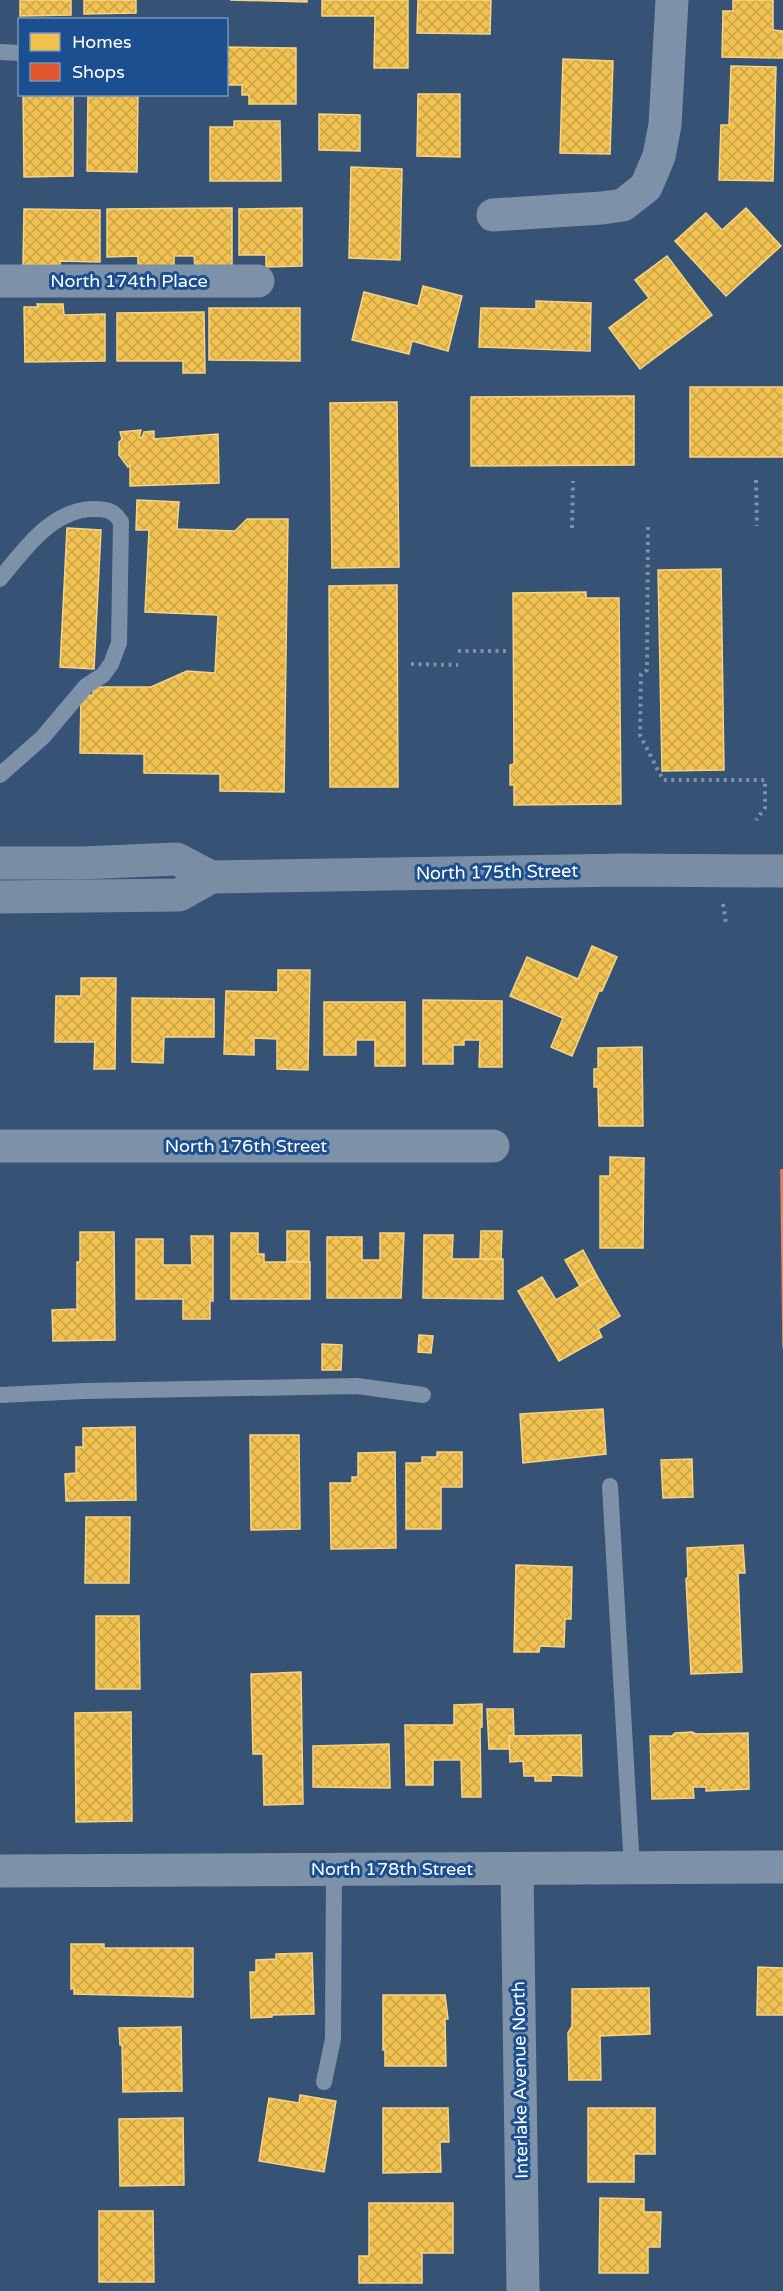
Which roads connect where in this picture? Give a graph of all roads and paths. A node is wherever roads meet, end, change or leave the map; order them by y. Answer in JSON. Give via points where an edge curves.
{"nodes":[{"id":1,"x":672,"y":0,"type":"edge"},
{"id":2,"x":0,"y":52,"type":"edge"},
{"id":3,"x":18,"y":53,"type":"edge"},
{"id":4,"x":493,"y":215,"type":"dead end"},
{"id":5,"x":0,"y":281,"type":"edge"},
{"id":6,"x":258,"y":281,"type":"dead end"},
{"id":7,"x":756,"y":480,"type":"dead end"},
{"id":8,"x":573,"y":481,"type":"dead end"},
{"id":9,"x":757,"y":526,"type":"dead end"},
{"id":10,"x":648,"y":527,"type":"dead end"},
{"id":11,"x":572,"y":528,"type":"dead end"},
{"id":12,"x":0,"y":579,"type":"edge"},
{"id":13,"x":458,"y":651,"type":"dead end"},
{"id":14,"x":507,"y":651,"type":"dead end"},
{"id":15,"x":411,"y":664,"type":"dead end"},
{"id":16,"x":458,"y":665,"type":"dead end"},
{"id":17,"x":0,"y":775,"type":"edge"},
{"id":18,"x":756,"y":820,"type":"dead end"},
{"id":19,"x":0,"y":863,"type":"edge"},
{"id":20,"x":783,"y":871,"type":"edge"},
{"id":21,"x":211,"y":878,"type":"junction"},
{"id":22,"x":0,"y":897,"type":"edge"},
{"id":23,"x":0,"y":1146,"type":"edge"},
{"id":24,"x":493,"y":1146,"type":"dead end"},
{"id":25,"x":0,"y":1395,"type":"edge"},
{"id":26,"x":423,"y":1395,"type":"dead end"},
{"id":27,"x":610,"y":1486,"type":"dead end"},
{"id":28,"x":783,"y":1867,"type":"edge"},
{"id":29,"x":632,"y":1868,"type":"junction"},
{"id":30,"x":517,"y":1869,"type":"junction"},
{"id":31,"x":334,"y":1870,"type":"junction"},
{"id":32,"x":0,"y":1871,"type":"edge"},
{"id":33,"x":324,"y":2082,"type":"dead end"},
{"id":34,"x":523,"y":2291,"type":"edge"}],
"edges":[{"from":1,"to":4,"type":"street","via":[[664,125],[659,156],[646,187],[623,204],[602,208]]},
{"from":2,"to":3,"type":"lane"},
{"from":5,"to":6,"type":"street","name":"North 174th Place"},
{"from":7,"to":9,"type":"path"},
{"from":8,"to":11,"type":"path"},
{"from":10,"to":18,"type":"path","via":[[647,670],[641,674],[640,735],[663,780],[765,780],[765,808]]},
{"from":12,"to":17,"type":"lane","via":[[33,538],[56,521],[83,509],[106,509],[121,522],[118,643],[111,664],[86,686],[43,737]]},
{"from":13,"to":14,"type":"path"},
{"from":15,"to":16,"type":"path"},
{"from":19,"to":21,"type":"main road","via":[[177,859]]},
{"from":20,"to":21,"type":"main road","name":"North 175th Street"},
{"from":21,"to":22,"type":"main road","name":"North 175th Street","via":[[179,895]]},
{"from":23,"to":24,"type":"street","name":"North 176th Street"},
{"from":25,"to":26,"type":"lane","via":[[357,1386]]},
{"from":27,"to":29,"type":"lane"},
{"from":28,"to":29,"type":"street","name":"North 178th Street"},
{"from":29,"to":30,"type":"street","name":"North 178th Street"},
{"from":30,"to":31,"type":"street","name":"North 178th Street"},
{"from":30,"to":34,"type":"street","name":"Interlake Avenue North"},
{"from":31,"to":32,"type":"street","name":"North 178th Street"},
{"from":31,"to":33,"type":"lane","via":[[333,2039]]}]}
